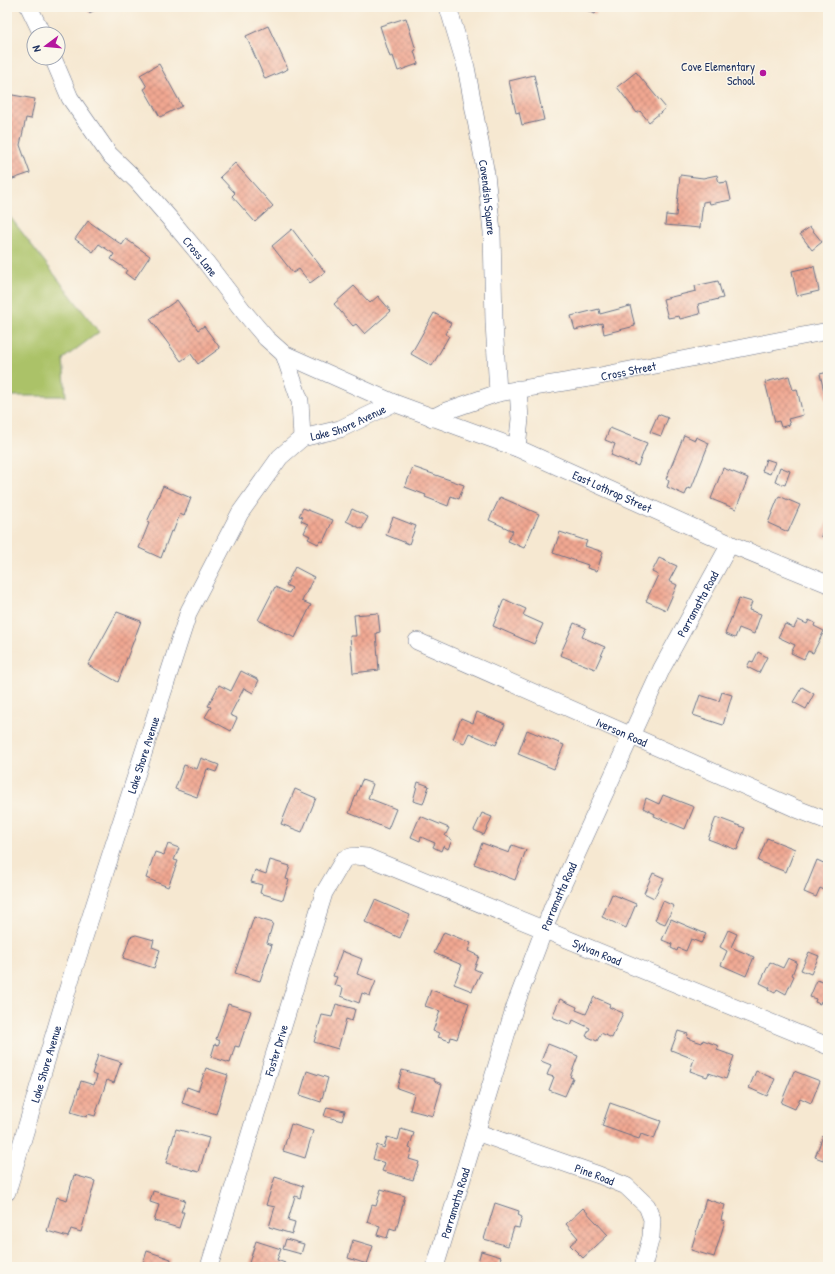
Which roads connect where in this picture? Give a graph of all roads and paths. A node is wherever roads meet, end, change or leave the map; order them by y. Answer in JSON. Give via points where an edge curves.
{"nodes":[{"id":1,"x":29,"y":7,"type":"edge"},
{"id":2,"x":448,"y":7,"type":"edge"},
{"id":3,"x":38,"y":26,"type":"edge"},
{"id":4,"x":56,"y":66,"type":"edge"},
{"id":5,"x":828,"y":331,"type":"edge"},
{"id":6,"x":284,"y":354,"type":"junction"},
{"id":7,"x":518,"y":389,"type":"junction"},
{"id":8,"x":498,"y":392,"type":"junction"},
{"id":9,"x":394,"y":404,"type":"junction"},
{"id":10,"x":432,"y":418,"type":"junction"},
{"id":11,"x":302,"y":438,"type":"junction"},
{"id":12,"x":517,"y":448,"type":"junction"},
{"id":13,"x":730,"y":544,"type":"junction"},
{"id":14,"x":828,"y":584,"type":"edge"},
{"id":15,"x":416,"y":641,"type":"dead end"},
{"id":16,"x":631,"y":736,"type":"junction"},
{"id":17,"x":828,"y":821,"type":"edge"},
{"id":18,"x":367,"y":858,"type":"joint"},
{"id":19,"x":543,"y":931,"type":"junction"},
{"id":20,"x":828,"y":1046,"type":"edge"},
{"id":21,"x":476,"y":1132,"type":"junction"},
{"id":22,"x":7,"y":1192,"type":"edge"},
{"id":23,"x":209,"y":1267,"type":"edge"},
{"id":24,"x":435,"y":1267,"type":"edge"},
{"id":25,"x":643,"y":1267,"type":"edge"}],
"edges":[{"from":1,"to":3,"type":"street"},
{"from":2,"to":8,"type":"street","name":"Cavendish Square","via":[[466,67],[486,174],[492,232]]},
{"from":4,"to":6,"type":"street","name":"Cross Lane","via":[[70,98],[109,154],[138,182],[266,338]]},
{"from":5,"to":7,"type":"street","name":"Cross Street","via":[[595,378]]},
{"from":6,"to":9,"type":"street","name":"Cross Lane"},
{"from":6,"to":11,"type":"street","via":[[300,401]]},
{"from":7,"to":8,"type":"street","name":"Cross Street"},
{"from":7,"to":12,"type":"street","via":[[520,419]]},
{"from":8,"to":10,"type":"street","name":"Cross Street"},
{"from":9,"to":10,"type":"street","name":"East Lothrop Street"},
{"from":9,"to":11,"type":"street","name":"Lake Shore Avenue","via":[[340,429]]},
{"from":10,"to":12,"type":"street","name":"East Lothrop Street"},
{"from":11,"to":22,"type":"street","name":"Lake Shore Avenue","via":[[280,457],[240,512],[189,611],[71,978]]},
{"from":12,"to":13,"type":"street","name":"East Lothrop Street"},
{"from":13,"to":14,"type":"street","name":"East Lothrop Street"},
{"from":13,"to":16,"type":"street","name":"Parramatta Road","via":[[662,668]]},
{"from":15,"to":16,"type":"street","name":"Iverson Road"},
{"from":16,"to":17,"type":"street","name":"Iverson Road","via":[[797,810]]},
{"from":16,"to":19,"type":"street","name":"Parramatta Road"},
{"from":18,"to":19,"type":"street","name":"Sylvan Road"},
{"from":18,"to":23,"type":"street","name":"Foster Drive","via":[[354,856],[344,859],[324,892]]},
{"from":19,"to":20,"type":"street","name":"Sylvan Road"},
{"from":19,"to":21,"type":"street","name":"Parramatta Road","via":[[515,1006]]},
{"from":21,"to":24,"type":"street","name":"Parramatta Road"},
{"from":21,"to":25,"type":"street","name":"Pine Road","via":[[626,1186],[647,1206],[652,1219],[651,1237]]}]}
